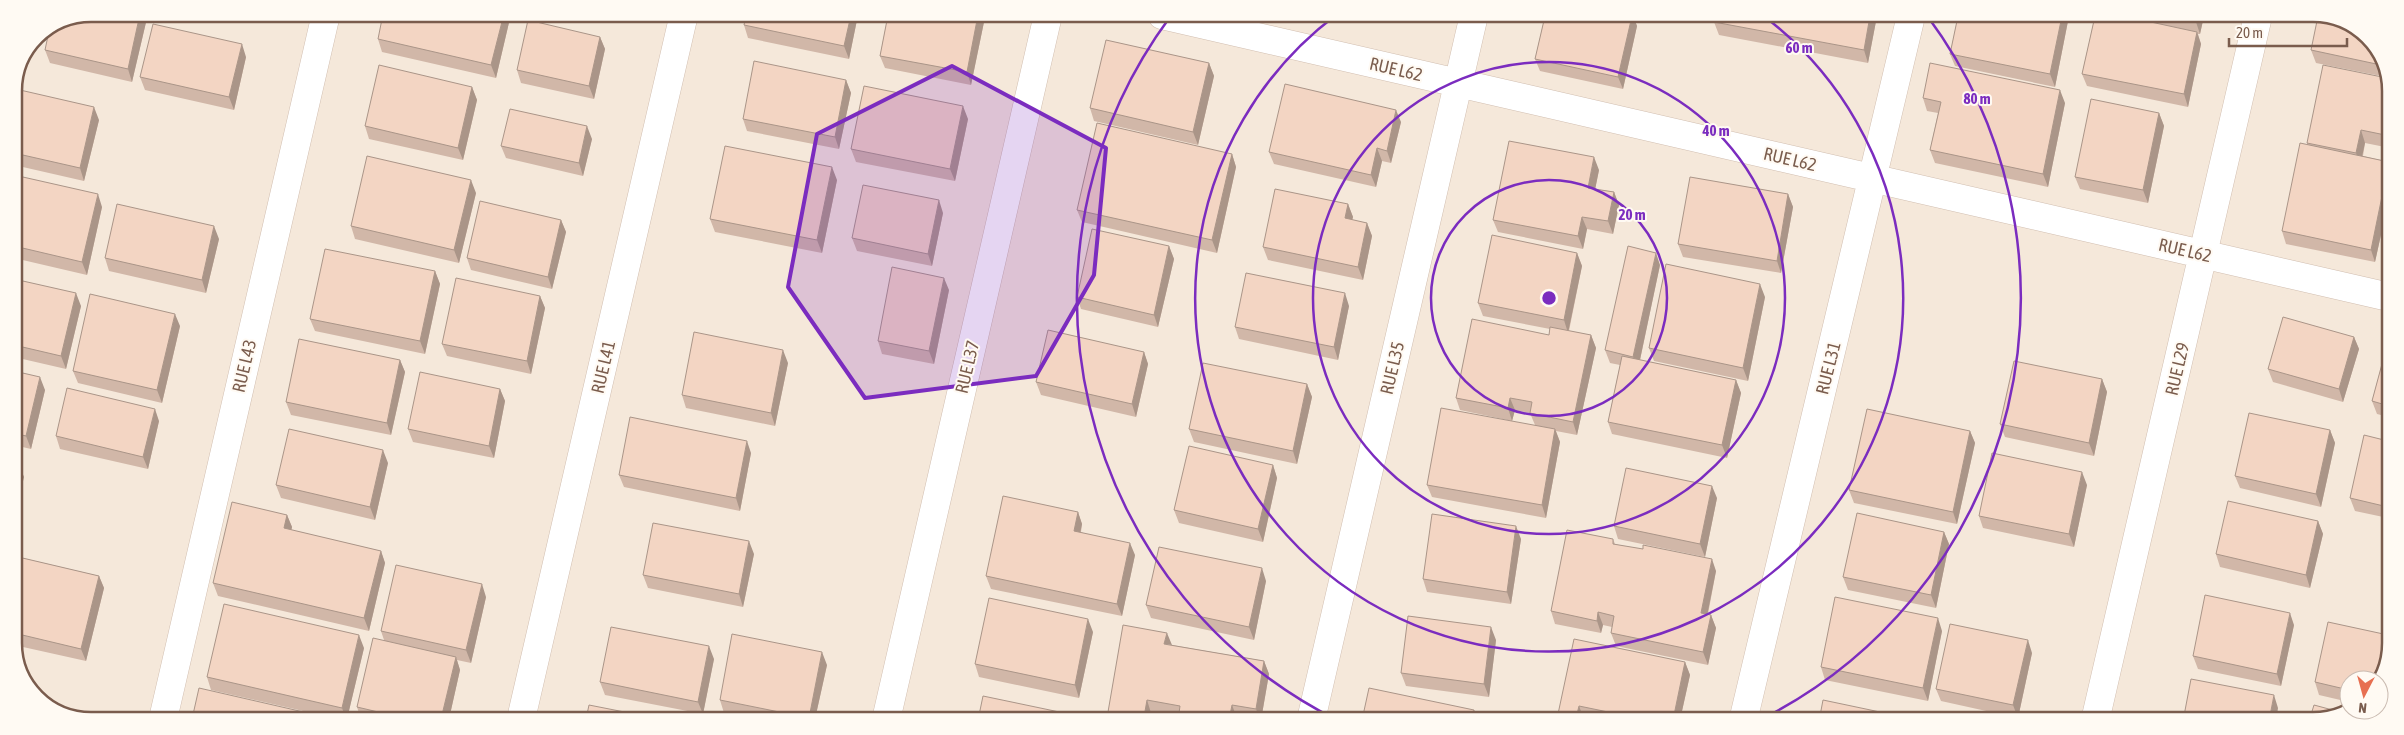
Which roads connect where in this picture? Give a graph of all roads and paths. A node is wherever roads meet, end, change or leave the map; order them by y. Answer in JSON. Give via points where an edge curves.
{"nodes":[{"id":1,"x":324,"y":22,"type":"edge"},
{"id":2,"x":682,"y":22,"type":"edge"},
{"id":3,"x":1046,"y":22,"type":"edge"},
{"id":4,"x":1192,"y":22,"type":"edge"},
{"id":5,"x":1472,"y":22,"type":"edge"},
{"id":6,"x":1910,"y":22,"type":"edge"},
{"id":7,"x":2257,"y":22,"type":"edge"},
{"id":8,"x":1458,"y":83,"type":"junction"},
{"id":9,"x":1874,"y":178,"type":"junction"},
{"id":10,"x":2203,"y":254,"type":"junction"},
{"id":11,"x":2381,"y":295,"type":"edge"},
{"id":12,"x":165,"y":712,"type":"edge"},
{"id":13,"x":523,"y":712,"type":"edge"},
{"id":14,"x":888,"y":712,"type":"edge"},
{"id":15,"x":1313,"y":712,"type":"edge"},
{"id":16,"x":1745,"y":712,"type":"edge"},
{"id":17,"x":2097,"y":712,"type":"edge"}],
"edges":[{"from":1,"to":12,"type":"street","name":"RUE L43"},
{"from":2,"to":13,"type":"street","name":"RUE L41"},
{"from":3,"to":14,"type":"street","name":"RUE L37"},
{"from":4,"to":8,"type":"street","name":"RUE L62"},
{"from":5,"to":8,"type":"street","name":"RUE L35"},
{"from":6,"to":9,"type":"street","name":"RUE L31"},
{"from":7,"to":10,"type":"street","name":"RUE L29"},
{"from":8,"to":9,"type":"street","name":"RUE L62"},
{"from":8,"to":15,"type":"street","name":"RUE L35"},
{"from":9,"to":10,"type":"street","name":"RUE L62"},
{"from":9,"to":16,"type":"street","name":"RUE L31"},
{"from":10,"to":11,"type":"street","name":"RUE L62"},
{"from":10,"to":17,"type":"street","name":"RUE L29"}]}
